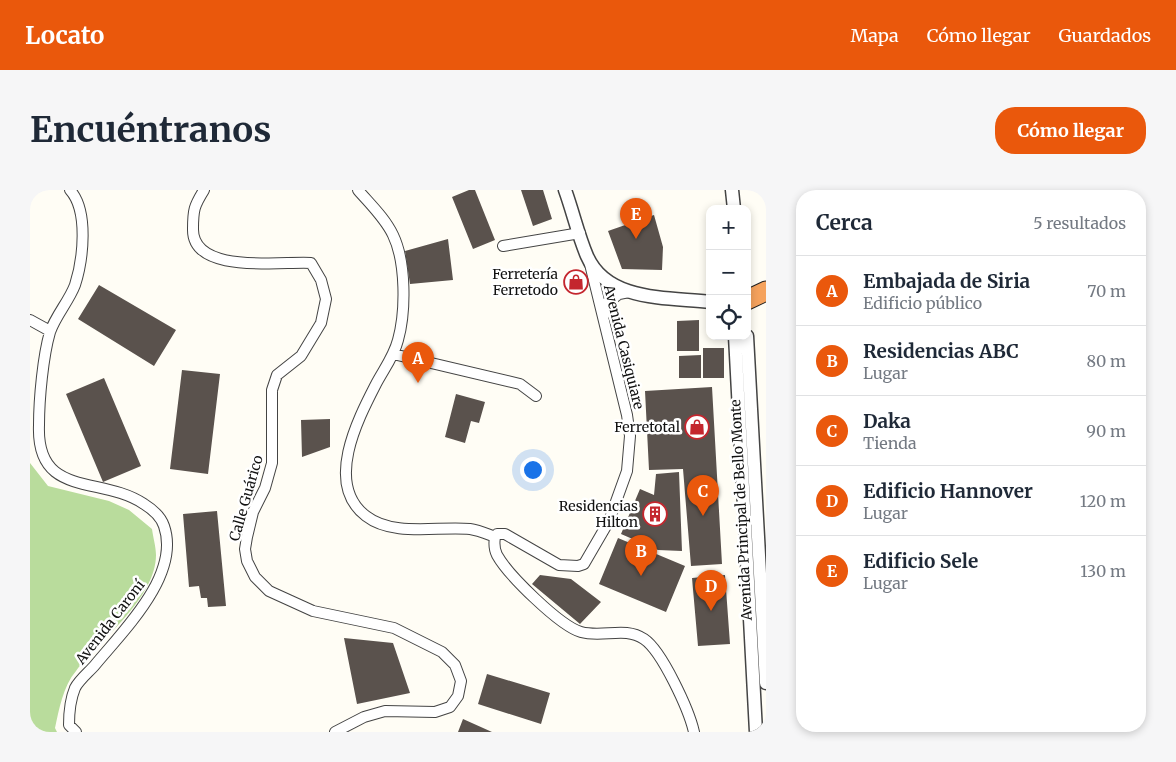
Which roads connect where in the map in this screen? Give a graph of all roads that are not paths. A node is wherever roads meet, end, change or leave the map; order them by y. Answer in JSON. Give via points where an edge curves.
{"nodes":[{"id":1,"x":70,"y":190,"type":"edge"},
{"id":2,"x":204,"y":190,"type":"edge"},
{"id":3,"x":358,"y":190,"type":"edge"},
{"id":4,"x":566,"y":190,"type":"edge"},
{"id":5,"x":732,"y":190,"type":"edge"},
{"id":6,"x":734,"y":205,"type":"edge"},
{"id":7,"x":580,"y":233,"type":"junction"},
{"id":8,"x":503,"y":246,"type":"dead end"},
{"id":9,"x":588,"y":257,"type":"junction"},
{"id":10,"x":766,"y":291,"type":"edge"},
{"id":11,"x":629,"y":292,"type":"junction"},
{"id":12,"x":751,"y":298,"type":"edge"},
{"id":13,"x":706,"y":302,"type":"edge"},
{"id":14,"x":30,"y":320,"type":"edge"},
{"id":15,"x":604,"y":322,"type":"junction"},
{"id":16,"x":50,"y":331,"type":"junction"},
{"id":17,"x":735,"y":340,"type":"edge"},
{"id":18,"x":747,"y":340,"type":"edge"},
{"id":19,"x":393,"y":354,"type":"junction"},
{"id":20,"x":536,"y":396,"type":"dead end"},
{"id":21,"x":495,"y":537,"type":"junction"},
{"id":22,"x":766,"y":682,"type":"edge"},
{"id":23,"x":76,"y":732,"type":"edge"},
{"id":24,"x":335,"y":732,"type":"edge"},
{"id":25,"x":694,"y":732,"type":"edge"},
{"id":26,"x":756,"y":732,"type":"edge"}],
"edges":[{"from":1,"to":16,"type":"street","name":"Avenida Caroní","via":[[81,216],[83,239],[74,285]]},
{"from":2,"to":24,"type":"street","name":"Calle Guárico","via":[[193,208],[193,236],[204,251],[239,263],[310,263],[321,280],[326,299],[321,323],[301,356],[277,375],[272,390],[272,463],[265,488],[253,512],[245,549],[255,577],[269,591],[313,611],[394,628],[442,652],[455,665],[461,681],[458,696],[450,707],[434,712],[385,711],[364,717]]},
{"from":3,"to":19,"type":"street","name":"Avenida Casiquiare","via":[[394,236],[403,310]]},
{"from":4,"to":7,"type":"street"},
{"from":5,"to":6,"type":"street"},
{"from":7,"to":8,"type":"street"},
{"from":7,"to":9,"type":"street"},
{"from":9,"to":11,"type":"street","via":[[606,281]]},
{"from":9,"to":15,"type":"street","name":"Avenida Casiquiare"},
{"from":10,"to":12,"type":"highway"},
{"from":11,"to":13,"type":"street"},
{"from":11,"to":15,"type":"street","via":[[619,294],[607,303]]},
{"from":14,"to":16,"type":"street"},
{"from":15,"to":21,"type":"street","name":"Avenida Casiquiare","via":[[627,415],[629,455],[624,478],[598,543],[584,564],[569,566],[553,563],[505,534]]},
{"from":16,"to":23,"type":"street","name":"Avenida Caroní","via":[[38,426],[45,461],[64,479],[137,499],[153,510],[164,525],[166,544],[165,562],[153,592],[76,687],[69,708],[69,725]]},
{"from":17,"to":26,"type":"street","name":"Avenida Principal de Bello Monte"},
{"from":18,"to":22,"type":"street","name":"Avenida Principal de Bello Monte"},
{"from":19,"to":20,"type":"street","via":[[520,384]]},
{"from":19,"to":21,"type":"street","name":"Avenida Casiquiare","via":[[367,403],[348,453],[347,484],[353,502],[366,517],[393,528],[472,529]]},
{"from":21,"to":25,"type":"street","via":[[494,549],[508,570],[562,620],[580,631],[600,634],[630,632],[654,647],[679,692]]}]}
